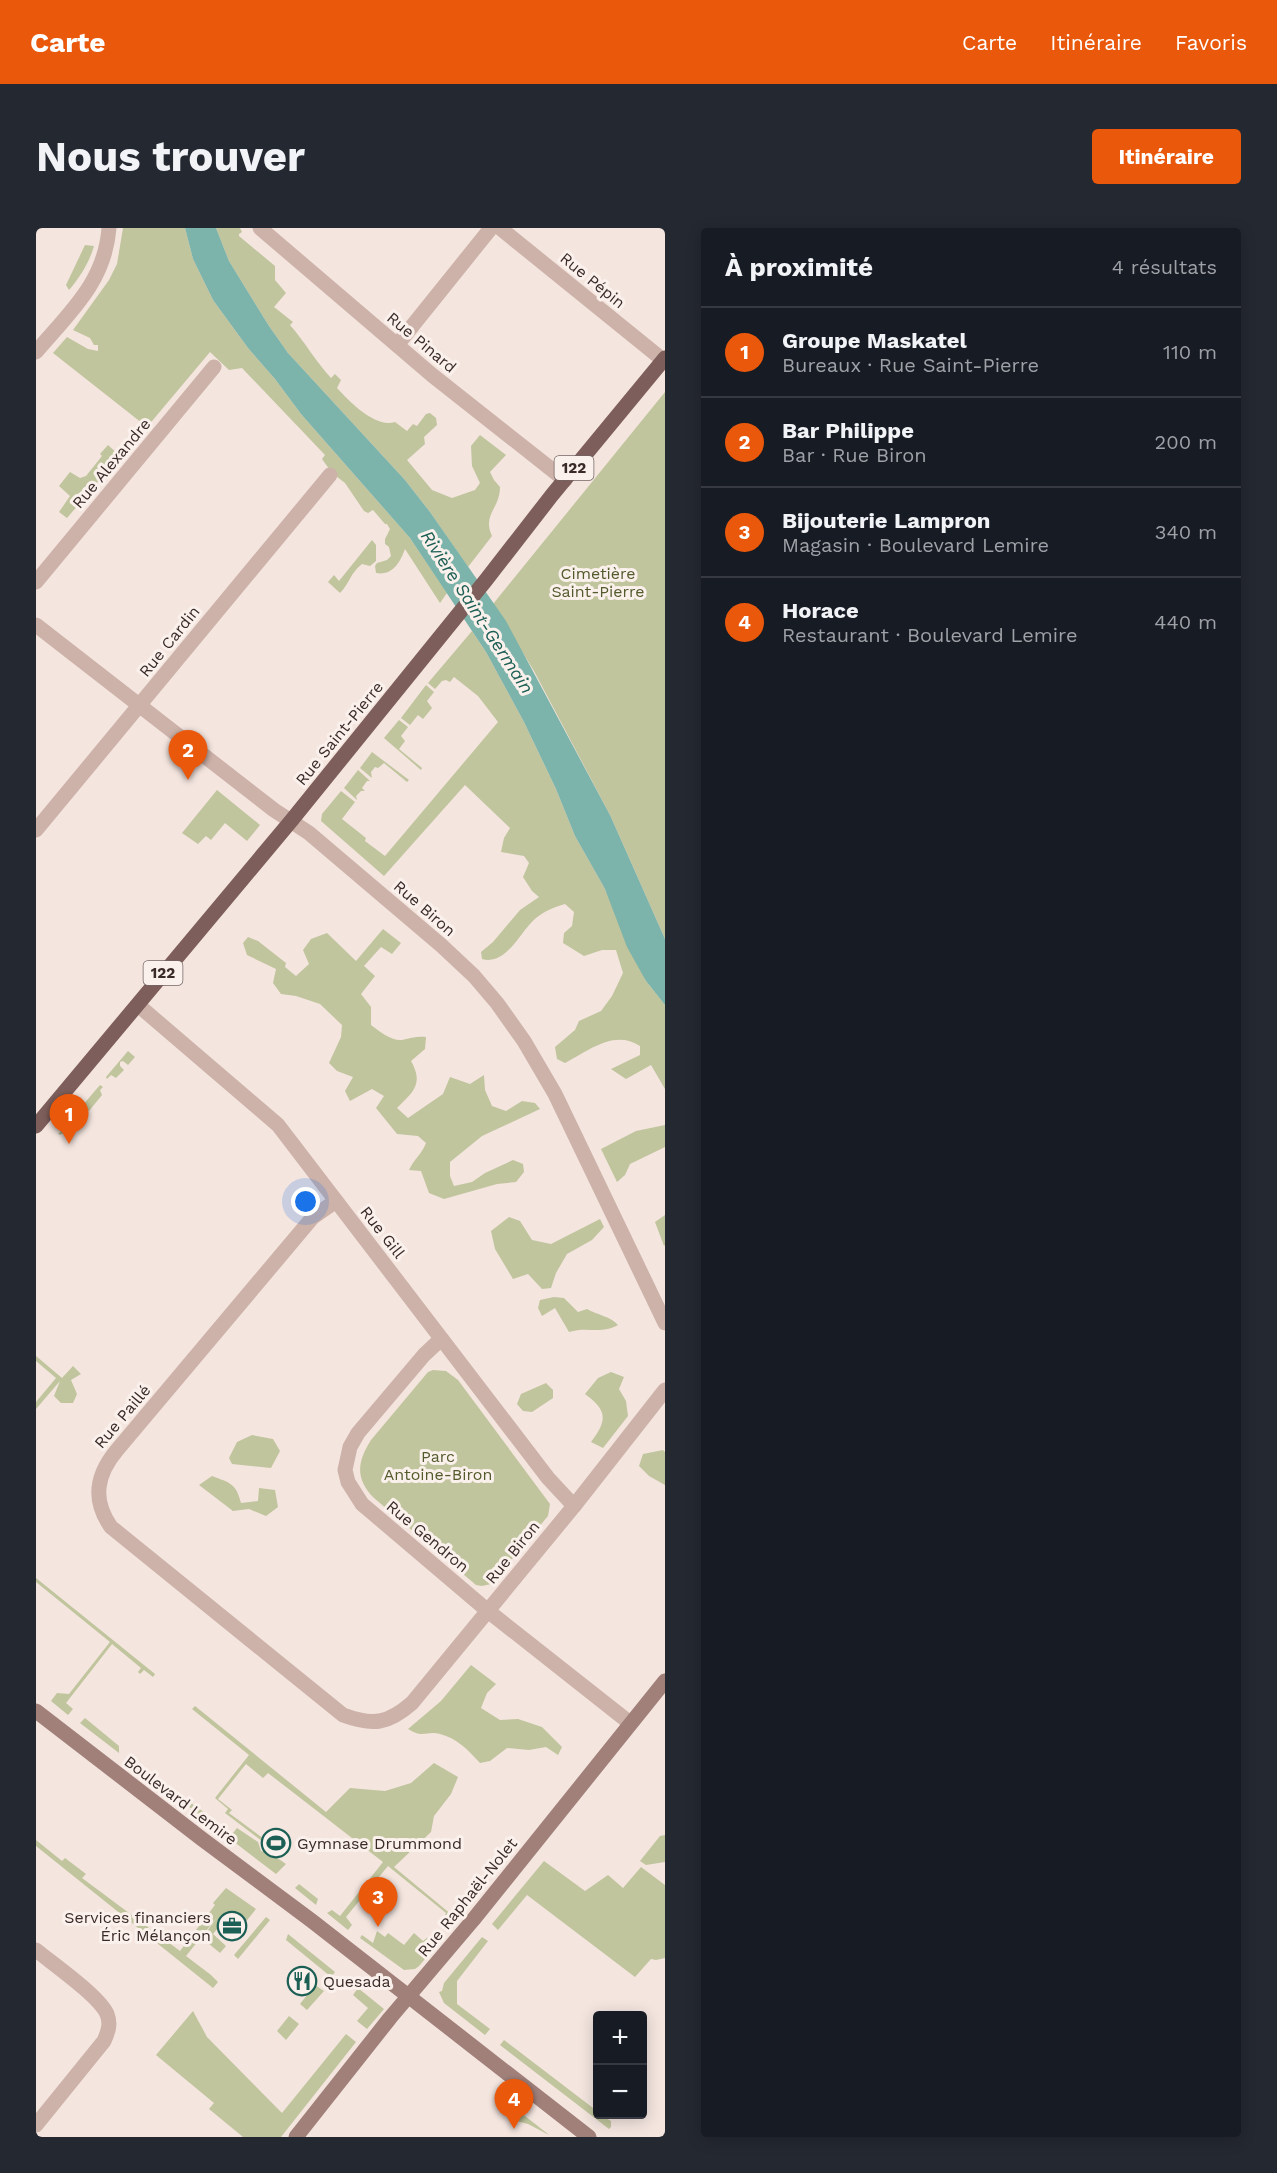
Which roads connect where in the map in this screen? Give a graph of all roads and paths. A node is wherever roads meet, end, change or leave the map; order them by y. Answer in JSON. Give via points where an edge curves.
{"nodes":[{"id":1,"x":110,"y":228,"type":"edge"},
{"id":2,"x":260,"y":228,"type":"edge"},
{"id":3,"x":492,"y":228,"type":"edge"},
{"id":4,"x":500,"y":228,"type":"edge"},
{"id":5,"x":397,"y":345,"type":"junction"},
{"id":6,"x":36,"y":352,"type":"edge"},
{"id":7,"x":664,"y":359,"type":"edge"},
{"id":8,"x":214,"y":367,"type":"dead end"},
{"id":9,"x":330,"y":475,"type":"dead end"},
{"id":10,"x":565,"y":480,"type":"junction"},
{"id":11,"x":36,"y":582,"type":"edge"},
{"id":12,"x":36,"y":625,"type":"edge"},
{"id":13,"x":140,"y":706,"type":"junction"},
{"id":14,"x":291,"y":821,"type":"junction"},
{"id":15,"x":36,"y":830,"type":"edge"},
{"id":16,"x":138,"y":1005,"type":"junction"},
{"id":17,"x":36,"y":1126,"type":"edge"},
{"id":18,"x":336,"y":1201,"type":"junction"},
{"id":19,"x":665,"y":1323,"type":"edge"},
{"id":20,"x":441,"y":1339,"type":"junction"},
{"id":21,"x":665,"y":1390,"type":"edge"},
{"id":22,"x":574,"y":1506,"type":"junction"},
{"id":23,"x":488,"y":1611,"type":"junction"},
{"id":24,"x":665,"y":1681,"type":"edge"},
{"id":25,"x":36,"y":1711,"type":"edge"},
{"id":26,"x":375,"y":1722,"type":"joint"},
{"id":27,"x":630,"y":1723,"type":"junction"},
{"id":28,"x":36,"y":1950,"type":"edge"},
{"id":29,"x":409,"y":1995,"type":"junction"},
{"id":30,"x":36,"y":2125,"type":"edge"},
{"id":31,"x":296,"y":2137,"type":"edge"},
{"id":32,"x":589,"y":2137,"type":"edge"}],
"edges":[{"from":1,"to":6,"type":"street","via":[[98,274]]},
{"from":2,"to":5,"type":"street","name":"Rue Pinard"},
{"from":3,"to":5,"type":"street"},
{"from":4,"to":7,"type":"street","name":"Rue Pépin"},
{"from":5,"to":10,"type":"street","name":"Rue Pinard"},
{"from":7,"to":10,"type":"main road","name":"Rue Saint-Pierre","number":"122"},
{"from":8,"to":11,"type":"street","name":"Rue Alexandre"},
{"from":9,"to":13,"type":"street","name":"Rue Cardin"},
{"from":10,"to":14,"type":"main road","name":"Rue Saint-Pierre","number":"122"},
{"from":12,"to":13,"type":"street","name":"Rue Biron"},
{"from":13,"to":14,"type":"street","name":"Rue Biron"},
{"from":13,"to":15,"type":"street","name":"Rue Cardin"},
{"from":14,"to":16,"type":"main road","name":"Rue Saint-Pierre","number":"122"},
{"from":14,"to":19,"type":"street","name":"Rue Biron","via":[[442,946],[497,1003],[555,1094]]},
{"from":16,"to":17,"type":"main road","name":"Rue Saint-Pierre","number":"122"},
{"from":16,"to":18,"type":"street","name":"Rue Gill","via":[[270,1117]]},
{"from":18,"to":20,"type":"street","name":"Rue Gill"},
{"from":18,"to":26,"type":"street","name":"Rue Paillé","via":[[313,1217],[109,1459],[100,1480],[99,1499],[111,1527],[304,1685],[343,1715]]},
{"from":20,"to":22,"type":"street","name":"Rue Gill"},
{"from":20,"to":23,"type":"street","name":"Rue Gendron","via":[[358,1433],[345,1470],[362,1504]]},
{"from":21,"to":22,"type":"street","name":"Rue Biron"},
{"from":22,"to":23,"type":"street","name":"Rue Biron"},
{"from":23,"to":26,"type":"street","name":"Rue Biron","via":[[412,1703],[394,1717]]},
{"from":23,"to":27,"type":"street","name":"Rue Gendron"},
{"from":24,"to":27,"type":"main road","name":"Rue Raphaël-Nolet"},
{"from":25,"to":29,"type":"main road","name":"Boulevard Lemire"},
{"from":27,"to":29,"type":"main road","name":"Rue Raphaël-Nolet"},
{"from":28,"to":30,"type":"street","via":[[97,2001],[108,2015],[109,2024],[104,2041]]},
{"from":29,"to":31,"type":"main road","name":"Rue Raphaël-Nolet"},
{"from":29,"to":32,"type":"main road","name":"Boulevard Lemire"}]}
